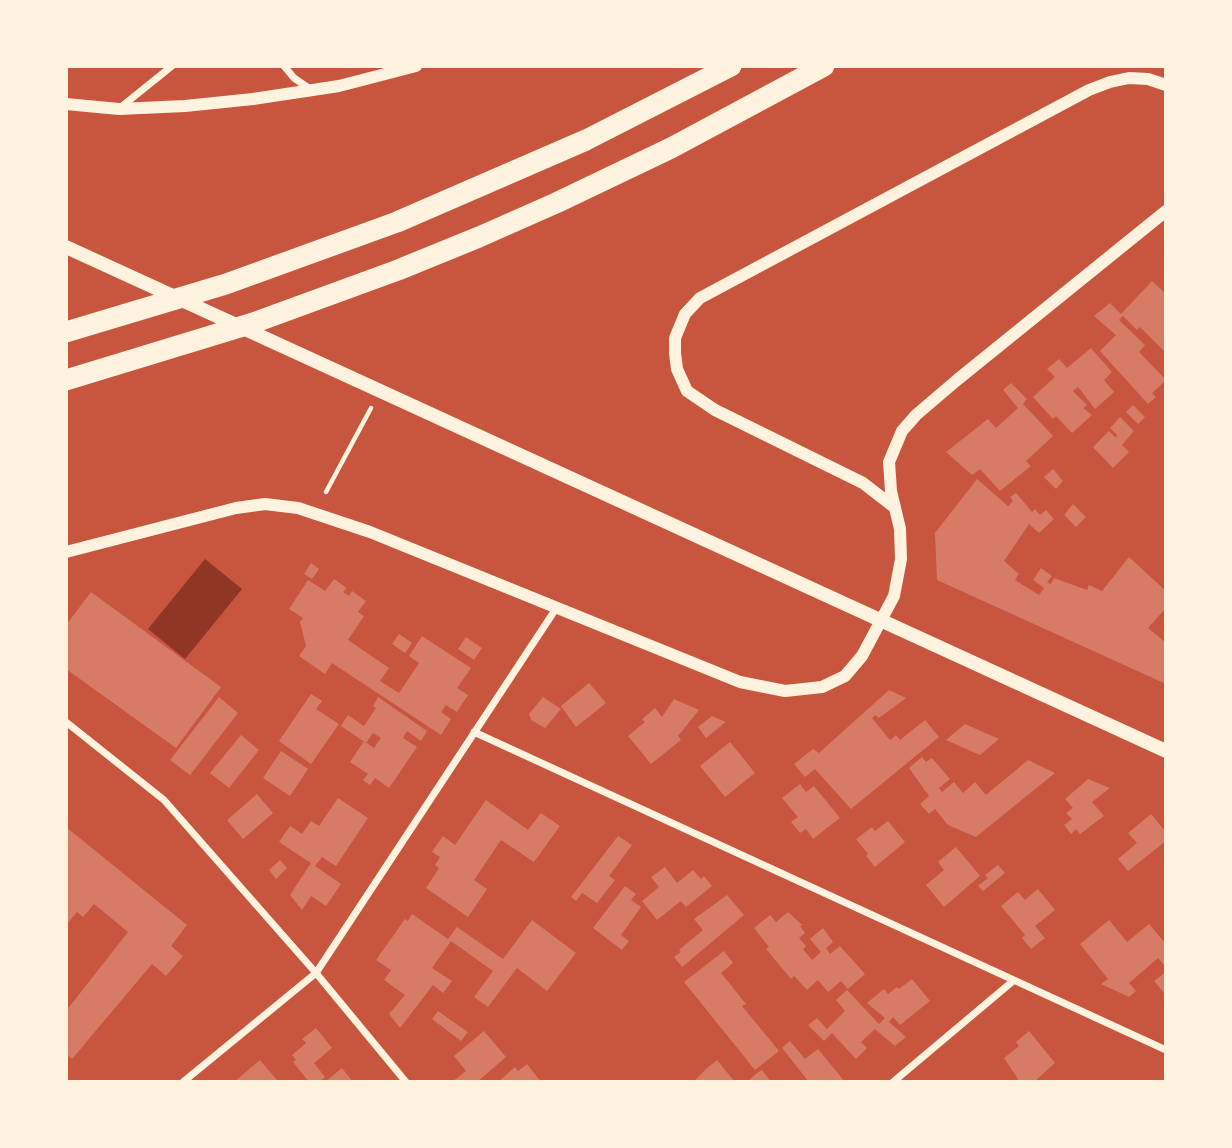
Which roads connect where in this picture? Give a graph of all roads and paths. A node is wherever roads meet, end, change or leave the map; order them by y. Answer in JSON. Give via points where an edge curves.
{"nodes":[{"id":1,"x":172,"y":66,"type":"edge"},
{"id":2,"x":284,"y":66,"type":"edge"},
{"id":3,"x":416,"y":66,"type":"edge"},
{"id":4,"x":824,"y":66,"type":"edge"},
{"id":5,"x":722,"y":70,"type":"edge"},
{"id":6,"x":1166,"y":85,"type":"edge"},
{"id":7,"x":314,"y":90,"type":"junction"},
{"id":8,"x":66,"y":104,"type":"edge"},
{"id":9,"x":119,"y":109,"type":"junction"},
{"id":10,"x":1166,"y":211,"type":"edge"},
{"id":11,"x":66,"y":247,"type":"edge"},
{"id":12,"x":66,"y":332,"type":"edge"},
{"id":13,"x":66,"y":380,"type":"edge"},
{"id":14,"x":371,"y":408,"type":"dead end"},
{"id":15,"x":326,"y":492,"type":"dead end"},
{"id":16,"x":894,"y":508,"type":"junction"},
{"id":17,"x":66,"y":552,"type":"edge"},
{"id":18,"x":557,"y":607,"type":"junction"},
{"id":19,"x":882,"y":622,"type":"junction"},
{"id":20,"x":66,"y":722,"type":"edge"},
{"id":21,"x":474,"y":732,"type":"junction"},
{"id":22,"x":1166,"y":751,"type":"edge"},
{"id":23,"x":316,"y":973,"type":"junction"},
{"id":24,"x":1013,"y":981,"type":"junction"},
{"id":25,"x":1166,"y":1050,"type":"edge"},
{"id":26,"x":183,"y":1082,"type":"edge"},
{"id":27,"x":406,"y":1082,"type":"edge"},
{"id":28,"x":893,"y":1082,"type":"edge"}],
"edges":[{"from":1,"to":9,"type":"street"},
{"from":2,"to":7,"type":"street"},
{"from":3,"to":7,"type":"street"},
{"from":4,"to":13,"type":"highway","via":[[642,163],[479,237],[253,323]]},
{"from":5,"to":12,"type":"highway","via":[[586,140],[397,222],[226,284]]},
{"from":6,"to":16,"type":"street","via":[[1129,78],[1089,90],[700,298],[685,314],[675,338],[675,353],[687,391],[715,410],[863,483]]},
{"from":7,"to":9,"type":"street","via":[[186,106]]},
{"from":8,"to":9,"type":"street"},
{"from":10,"to":16,"type":"street","via":[[916,415],[897,439],[888,462]]},
{"from":11,"to":19,"type":"main road"},
{"from":14,"to":15,"type":"path"},
{"from":16,"to":19,"type":"street","via":[[901,559],[894,596]]},
{"from":17,"to":18,"type":"street","via":[[251,505],[284,506],[331,517]]},
{"from":18,"to":19,"type":"street","via":[[719,674],[785,691],[822,687],[845,676]]},
{"from":18,"to":21,"type":"street"},
{"from":19,"to":22,"type":"main road"},
{"from":20,"to":23,"type":"street","via":[[163,800]]},
{"from":21,"to":23,"type":"street"},
{"from":21,"to":24,"type":"street"},
{"from":23,"to":26,"type":"street"},
{"from":23,"to":27,"type":"street"},
{"from":24,"to":25,"type":"street"},
{"from":24,"to":28,"type":"street"}]}
